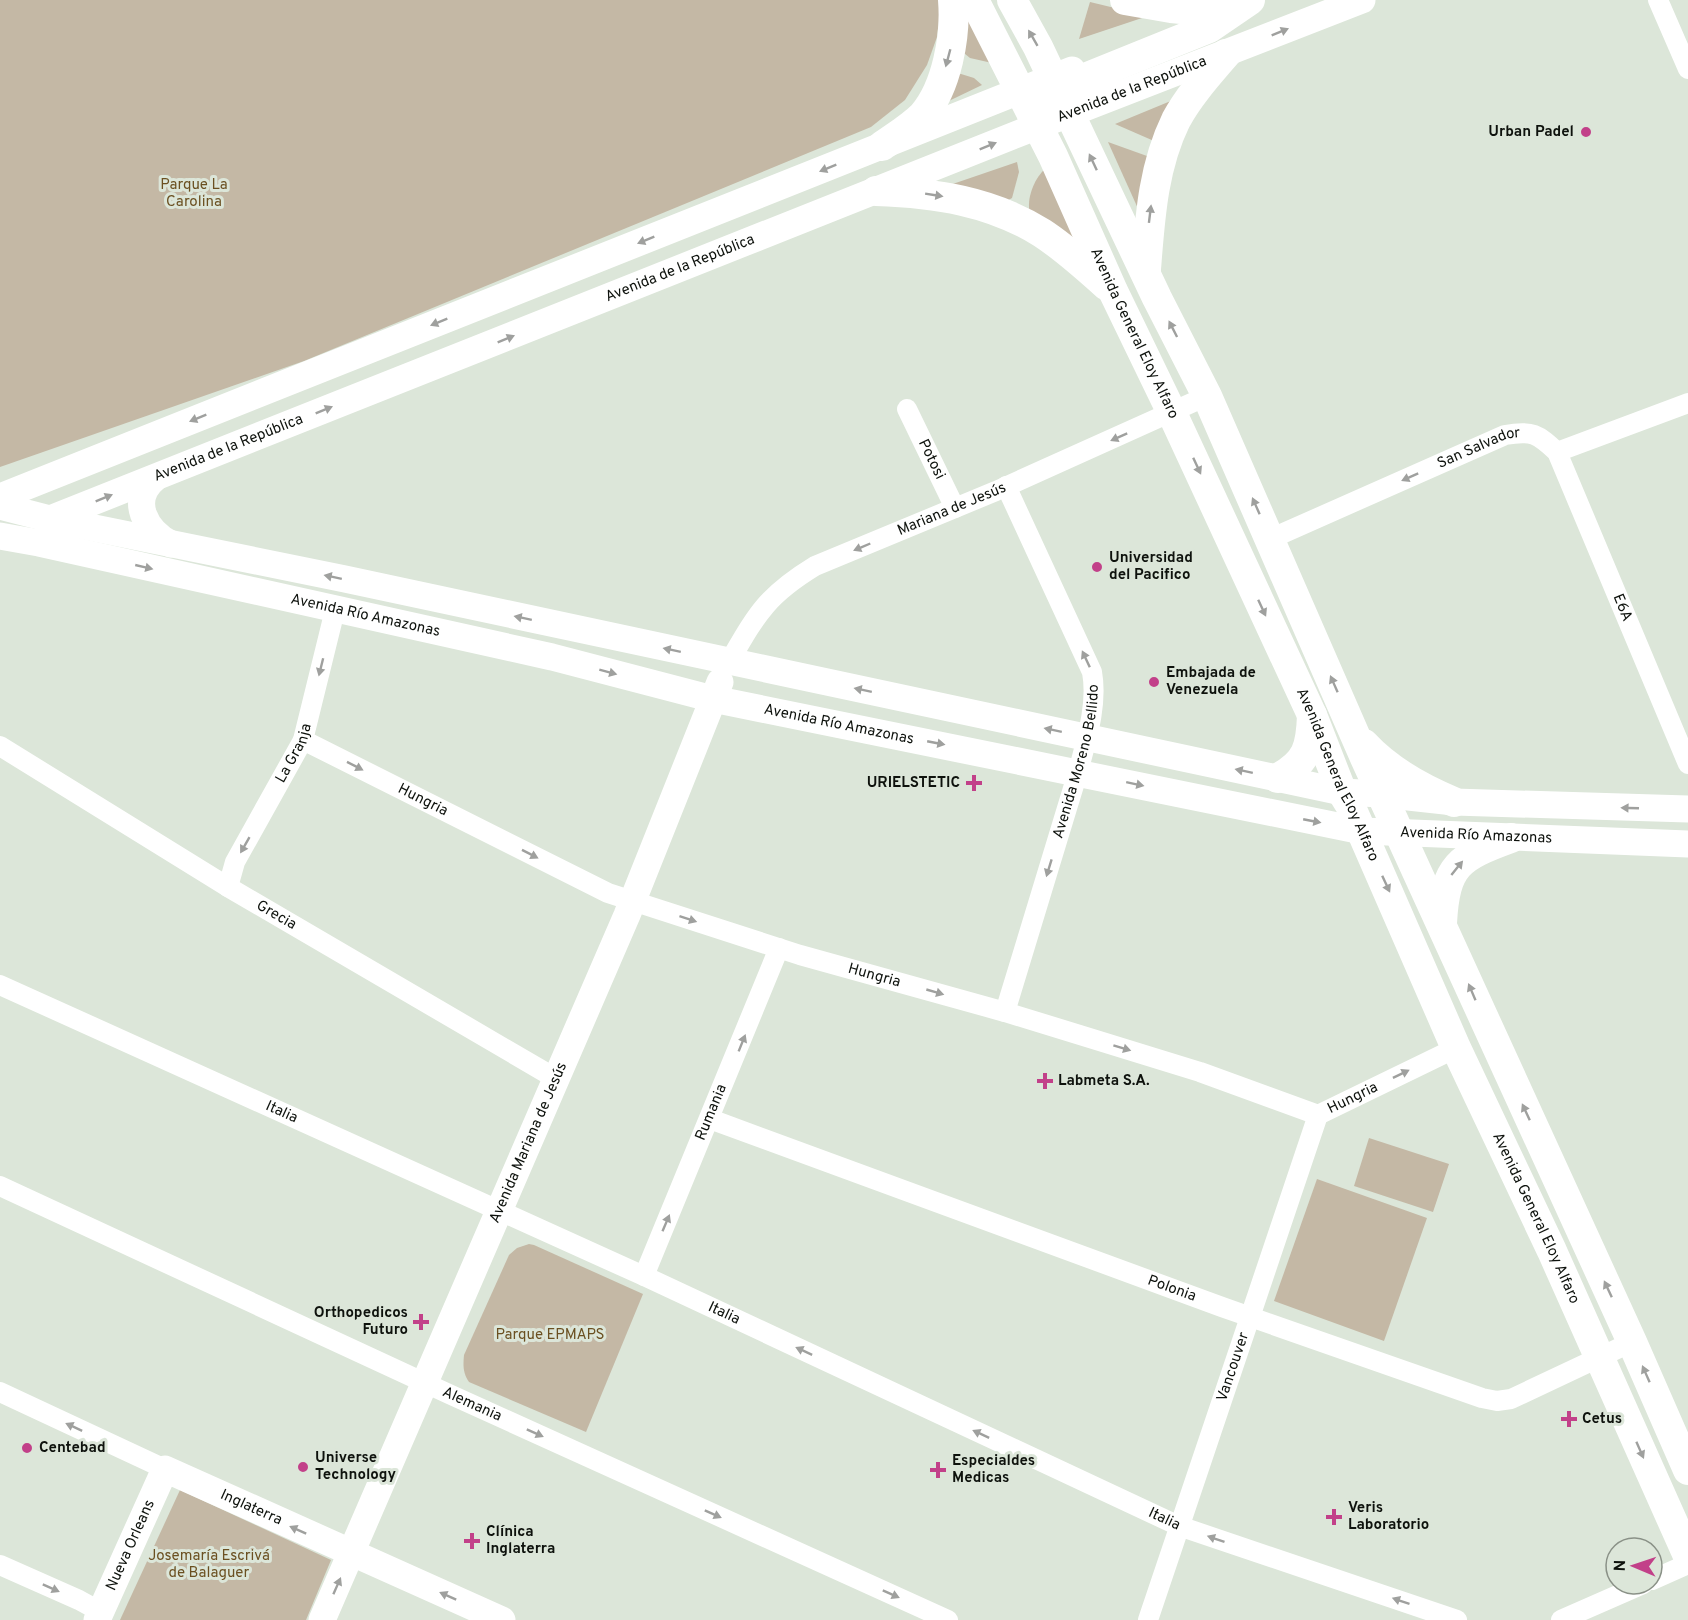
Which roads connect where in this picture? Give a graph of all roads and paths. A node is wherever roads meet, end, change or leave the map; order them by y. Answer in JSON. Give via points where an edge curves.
{"nodes":[{"id":1,"x":954,"y":0,"type":"edge"},
{"id":2,"x":974,"y":0,"type":"edge"},
{"id":3,"x":1012,"y":0,"type":"edge"},
{"id":4,"x":1125,"y":0,"type":"edge"},
{"id":5,"x":1248,"y":0,"type":"edge"},
{"id":6,"x":1362,"y":0,"type":"edge"},
{"id":7,"x":1658,"y":0,"type":"edge"},
{"id":8,"x":1214,"y":12,"type":"junction"},
{"id":9,"x":1226,"y":54,"type":"junction"},
{"id":10,"x":1686,"y":57,"type":"edge"},
{"id":11,"x":1020,"y":90,"type":"junction"},
{"id":12,"x":1060,"y":93,"type":"junction"},
{"id":13,"x":1038,"y":126,"type":"junction"},
{"id":14,"x":882,"y":146,"type":"junction"},
{"id":15,"x":876,"y":191,"type":"junction"},
{"id":16,"x":1146,"y":272,"type":"junction"},
{"id":17,"x":1113,"y":291,"type":"junction"},
{"id":18,"x":1207,"y":396,"type":"junction"},
{"id":19,"x":1688,"y":403,"type":"edge"},
{"id":20,"x":907,"y":409,"type":"dead end"},
{"id":21,"x":1172,"y":413,"type":"junction"},
{"id":22,"x":1557,"y":452,"type":"junction"},
{"id":23,"x":155,"y":478,"type":"junction"},
{"id":24,"x":1006,"y":486,"type":"junction"},
{"id":25,"x":0,"y":497,"type":"edge"},
{"id":26,"x":0,"y":506,"type":"edge"},
{"id":27,"x":955,"y":508,"type":"junction"},
{"id":28,"x":50,"y":519,"type":"junction"},
{"id":29,"x":1,"y":538,"type":"edge"},
{"id":30,"x":1270,"y":539,"type":"junction"},
{"id":31,"x":172,"y":544,"type":"junction"},
{"id":32,"x":335,"y":610,"type":"junction"},
{"id":33,"x":729,"y":662,"type":"junction"},
{"id":34,"x":713,"y":699,"type":"junction"},
{"id":35,"x":1312,"y":716,"type":"junction"},
{"id":36,"x":1088,"y":737,"type":"junction"},
{"id":37,"x":1358,"y":738,"type":"junction"},
{"id":38,"x":303,"y":740,"type":"junction"},
{"id":39,"x":0,"y":746,"type":"edge"},
{"id":40,"x":1688,"y":764,"type":"edge"},
{"id":41,"x":1078,"y":772,"type":"junction"},
{"id":42,"x":1278,"y":778,"type":"junction"},
{"id":43,"x":1342,"y":792,"type":"junction"},
{"id":44,"x":1381,"y":794,"type":"junction"},
{"id":45,"x":1454,"y":802,"type":"junction"},
{"id":46,"x":1688,"y":809,"type":"edge"},
{"id":47,"x":1362,"y":831,"type":"junction"},
{"id":48,"x":1400,"y":834,"type":"junction"},
{"id":49,"x":1511,"y":838,"type":"junction"},
{"id":50,"x":1688,"y":844,"type":"edge"},
{"id":51,"x":228,"y":887,"type":"junction"},
{"id":52,"x":632,"y":901,"type":"junction"},
{"id":53,"x":1442,"y":923,"type":"junction"},
{"id":54,"x":779,"y":948,"type":"junction"},
{"id":55,"x":0,"y":985,"type":"edge"},
{"id":56,"x":1005,"y":1012,"type":"junction"},
{"id":57,"x":1456,"y":1048,"type":"junction"},
{"id":58,"x":555,"y":1078,"type":"junction"},
{"id":59,"x":1318,"y":1115,"type":"junction"},
{"id":60,"x":710,"y":1119,"type":"junction"},
{"id":61,"x":0,"y":1186,"type":"edge"},
{"id":62,"x":499,"y":1210,"type":"junction"},
{"id":63,"x":644,"y":1276,"type":"junction"},
{"id":64,"x":1250,"y":1316,"type":"junction"},
{"id":65,"x":1632,"y":1342,"type":"junction"},
{"id":66,"x":1599,"y":1358,"type":"junction"},
{"id":67,"x":425,"y":1383,"type":"junction"},
{"id":68,"x":0,"y":1392,"type":"edge"},
{"id":69,"x":165,"y":1469,"type":"junction"},
{"id":70,"x":1688,"y":1470,"type":"edge"},
{"id":71,"x":1179,"y":1526,"type":"junction"},
{"id":72,"x":352,"y":1553,"type":"junction"},
{"id":73,"x":1688,"y":1556,"type":"edge"},
{"id":74,"x":1688,"y":1564,"type":"edge"},
{"id":75,"x":0,"y":1565,"type":"edge"},
{"id":76,"x":1664,"y":1575,"type":"edge"},
{"id":77,"x":1616,"y":1596,"type":"edge"},
{"id":78,"x":99,"y":1616,"type":"edge"},
{"id":79,"x":322,"y":1620,"type":"edge"},
{"id":80,"x":502,"y":1620,"type":"edge"},
{"id":81,"x":948,"y":1620,"type":"edge"},
{"id":82,"x":1148,"y":1620,"type":"edge"},
{"id":83,"x":1457,"y":1620,"type":"edge"},
{"id":84,"x":1561,"y":1620,"type":"edge"}],
"edges":[{"from":1,"to":14,"type":"main road","one_way":true,"via":[[954,33],[941,83],[924,113]]},
{"from":2,"to":11,"type":"main road","name":"Avenida General Eloy Alfaro"},
{"from":12,"to":3,"type":"main road","one_way":true},
{"from":4,"to":8,"type":"main road"},
{"from":5,"to":8,"type":"main road","name":"Avenida de la República"},
{"from":5,"to":12,"type":"main road","via":[[1209,28]]},
{"from":9,"to":6,"type":"main road","name":"Avenida de la República","one_way":true},
{"from":7,"to":10,"type":"street"},
{"from":8,"to":12,"type":"main road","name":"Avenida de la República"},
{"from":9,"to":12,"type":"main road","name":"Avenida de la República"},
{"from":16,"to":9,"type":"main road","one_way":true,"via":[[1150,213],[1164,150],[1191,95]]},
{"from":11,"to":12,"type":"main road","name":"Avenida de la República"},
{"from":11,"to":13,"type":"main road","name":"Avenida General Eloy Alfaro"},
{"from":11,"to":14,"type":"main road","name":"Avenida de la República"},
{"from":12,"to":13,"type":"main road","via":[[1045,95],[1040,101],[1036,112]]},
{"from":16,"to":12,"type":"main road","one_way":true},
{"from":15,"to":13,"type":"main road","name":"Avenida de la República","one_way":true},
{"from":13,"to":17,"type":"main road","name":"Avenida General Eloy Alfaro"},
{"from":14,"to":25,"type":"main road","name":"Avenida de la República","one_way":true},
{"from":15,"to":17,"type":"main road","one_way":true,"via":[[967,201],[1006,213],[1044,234]]},
{"from":23,"to":15,"type":"main road","name":"Avenida de la República","one_way":true},
{"from":18,"to":16,"type":"main road","one_way":true},
{"from":17,"to":21,"type":"main road","name":"Avenida General Eloy Alfaro"},
{"from":18,"to":21,"type":"street","name":"Mariana de Jesús"},
{"from":30,"to":18,"type":"main road","one_way":true},
{"from":19,"to":22,"type":"street"},
{"from":20,"to":27,"type":"street","name":"Potosi"},
{"from":21,"to":24,"type":"street","name":"Mariana de Jesús","one_way":true},
{"from":21,"to":35,"type":"main road","name":"Avenida General Eloy Alfaro","one_way":true},
{"from":22,"to":30,"type":"street","name":"San Salvador","one_way":true,"via":[[1533,433],[1505,435]]},
{"from":22,"to":40,"type":"street","name":"E6A"},
{"from":28,"to":23,"type":"main road","name":"Avenida de la República","one_way":true},
{"from":23,"to":31,"type":"main road","via":[[144,492],[144,515],[153,532]]},
{"from":24,"to":27,"type":"street","name":"Mariana de Jesús"},
{"from":36,"to":24,"type":"street","name":"Avenida Moreno Bellido","one_way":true,"via":[[1095,685],[1092,672]]},
{"from":26,"to":28,"type":"main road","name":"Avenida Río Amazonas"},
{"from":27,"to":33,"type":"street","name":"Mariana de Jesús","one_way":true,"via":[[815,567],[789,582],[768,600]]},
{"from":28,"to":29,"type":"main road","name":"Avenida de la República"},
{"from":28,"to":31,"type":"main road","name":"Avenida Río Amazonas"},
{"from":29,"to":32,"type":"main road","name":"Avenida Río Amazonas","one_way":true,"via":[[39,543]]},
{"from":37,"to":30,"type":"main road","one_way":true},
{"from":33,"to":31,"type":"main road","name":"Avenida Río Amazonas","one_way":true},
{"from":32,"to":34,"type":"main road","name":"Avenida Río Amazonas","one_way":true,"via":[[552,657]]},
{"from":32,"to":38,"type":"street","name":"La Granja","one_way":true},
{"from":33,"to":34,"type":"main road","name":"Avenida Mariana de Jesús"},
{"from":36,"to":33,"type":"main road","name":"Avenida Río Amazonas","one_way":true},
{"from":34,"to":41,"type":"main road","name":"Avenida Río Amazonas","one_way":true},
{"from":34,"to":52,"type":"main road","name":"Avenida Mariana de Jesús"},
{"from":35,"to":42,"type":"main road","via":[[1311,741],[1301,763]]},
{"from":35,"to":43,"type":"main road","name":"Avenida General Eloy Alfaro"},
{"from":36,"to":41,"type":"street","name":"Avenida Moreno Bellido"},
{"from":42,"to":36,"type":"main road","name":"Avenida Río Amazonas","one_way":true},
{"from":37,"to":44,"type":"main road"},
{"from":37,"to":45,"type":"main road","via":[[1403,777]]},
{"from":38,"to":51,"type":"street","name":"La Granja","one_way":true,"via":[[235,862]]},
{"from":38,"to":52,"type":"street","name":"Hungria","one_way":true,"via":[[608,893]]},
{"from":39,"to":51,"type":"street","name":"Grecia"},
{"from":41,"to":47,"type":"main road","name":"Avenida Río Amazonas","one_way":true},
{"from":41,"to":56,"type":"street","name":"Avenida Moreno Bellido","one_way":true},
{"from":42,"to":43,"type":"main road","name":"Avenida Río Amazonas"},
{"from":43,"to":44,"type":"main road","name":"Avenida Río Amazonas"},
{"from":43,"to":47,"type":"main road","name":"Avenida General Eloy Alfaro"},
{"from":44,"to":45,"type":"main road","name":"Avenida Río Amazonas"},
{"from":44,"to":48,"type":"main road"},
{"from":46,"to":45,"type":"main road","name":"Avenida Río Amazonas","one_way":true},
{"from":47,"to":48,"type":"main road","name":"Avenida Río Amazonas"},
{"from":47,"to":57,"type":"main road","name":"Avenida General Eloy Alfaro","one_way":true},
{"from":48,"to":49,"type":"main road","name":"Avenida Río Amazonas"},
{"from":48,"to":53,"type":"main road"},
{"from":49,"to":50,"type":"main road","name":"Avenida Río Amazonas"},
{"from":53,"to":49,"type":"main road","one_way":true,"via":[[1446,888],[1458,866],[1477,850]]},
{"from":51,"to":58,"type":"street","name":"Grecia"},
{"from":52,"to":54,"type":"street","name":"Hungria","one_way":true},
{"from":52,"to":58,"type":"main road","name":"Avenida Mariana de Jesús"},
{"from":65,"to":53,"type":"main road","one_way":true},
{"from":54,"to":56,"type":"street","name":"Hungria","one_way":true},
{"from":60,"to":54,"type":"street","name":"Rumania","one_way":true},
{"from":55,"to":62,"type":"street","name":"Italia"},
{"from":56,"to":59,"type":"street","name":"Hungria","one_way":true,"via":[[1200,1072]]},
{"from":59,"to":57,"type":"street","name":"Hungria","one_way":true},
{"from":57,"to":66,"type":"main road","name":"Avenida General Eloy Alfaro"},
{"from":58,"to":62,"type":"main road","name":"Avenida Mariana de Jesús"},
{"from":59,"to":64,"type":"street","name":"Vancouver"},
{"from":63,"to":60,"type":"street","name":"Rumania","one_way":true},
{"from":60,"to":64,"type":"street","name":"Polonia"},
{"from":61,"to":67,"type":"street","name":"Alemania"},
{"from":62,"to":63,"type":"street","name":"Italia"},
{"from":62,"to":67,"type":"main road","name":"Avenida Mariana de Jesús"},
{"from":71,"to":63,"type":"street","name":"Italia","one_way":true},
{"from":64,"to":66,"type":"street","name":"Polonia","via":[[1497,1401],[1511,1399]]},
{"from":64,"to":71,"type":"street","name":"Vancouver"},
{"from":65,"to":66,"type":"street","name":"Polonia"},
{"from":70,"to":65,"type":"main road","one_way":true},
{"from":66,"to":73,"type":"main road","name":"Avenida General Eloy Alfaro","one_way":true},
{"from":67,"to":72,"type":"main road","name":"Avenida Mariana de Jesús"},
{"from":67,"to":81,"type":"street","name":"Alemania","one_way":true},
{"from":69,"to":68,"type":"street","name":"Inglaterra","one_way":true},
{"from":72,"to":69,"type":"main road","name":"Inglaterra","one_way":true},
{"from":69,"to":78,"type":"main road","name":"Nueva Orleans"},
{"from":71,"to":82,"type":"street","name":"Vancouver"},
{"from":83,"to":71,"type":"street","name":"Italia","one_way":true},
{"from":79,"to":72,"type":"main road","name":"Avenida Mariana de Jesús","one_way":true},
{"from":80,"to":72,"type":"main road","name":"Inglaterra","one_way":true},
{"from":74,"to":76,"type":"street"},
{"from":75,"to":78,"type":"street","one_way":true,"via":[[79,1600]]},
{"from":77,"to":84,"type":"street"}]}
